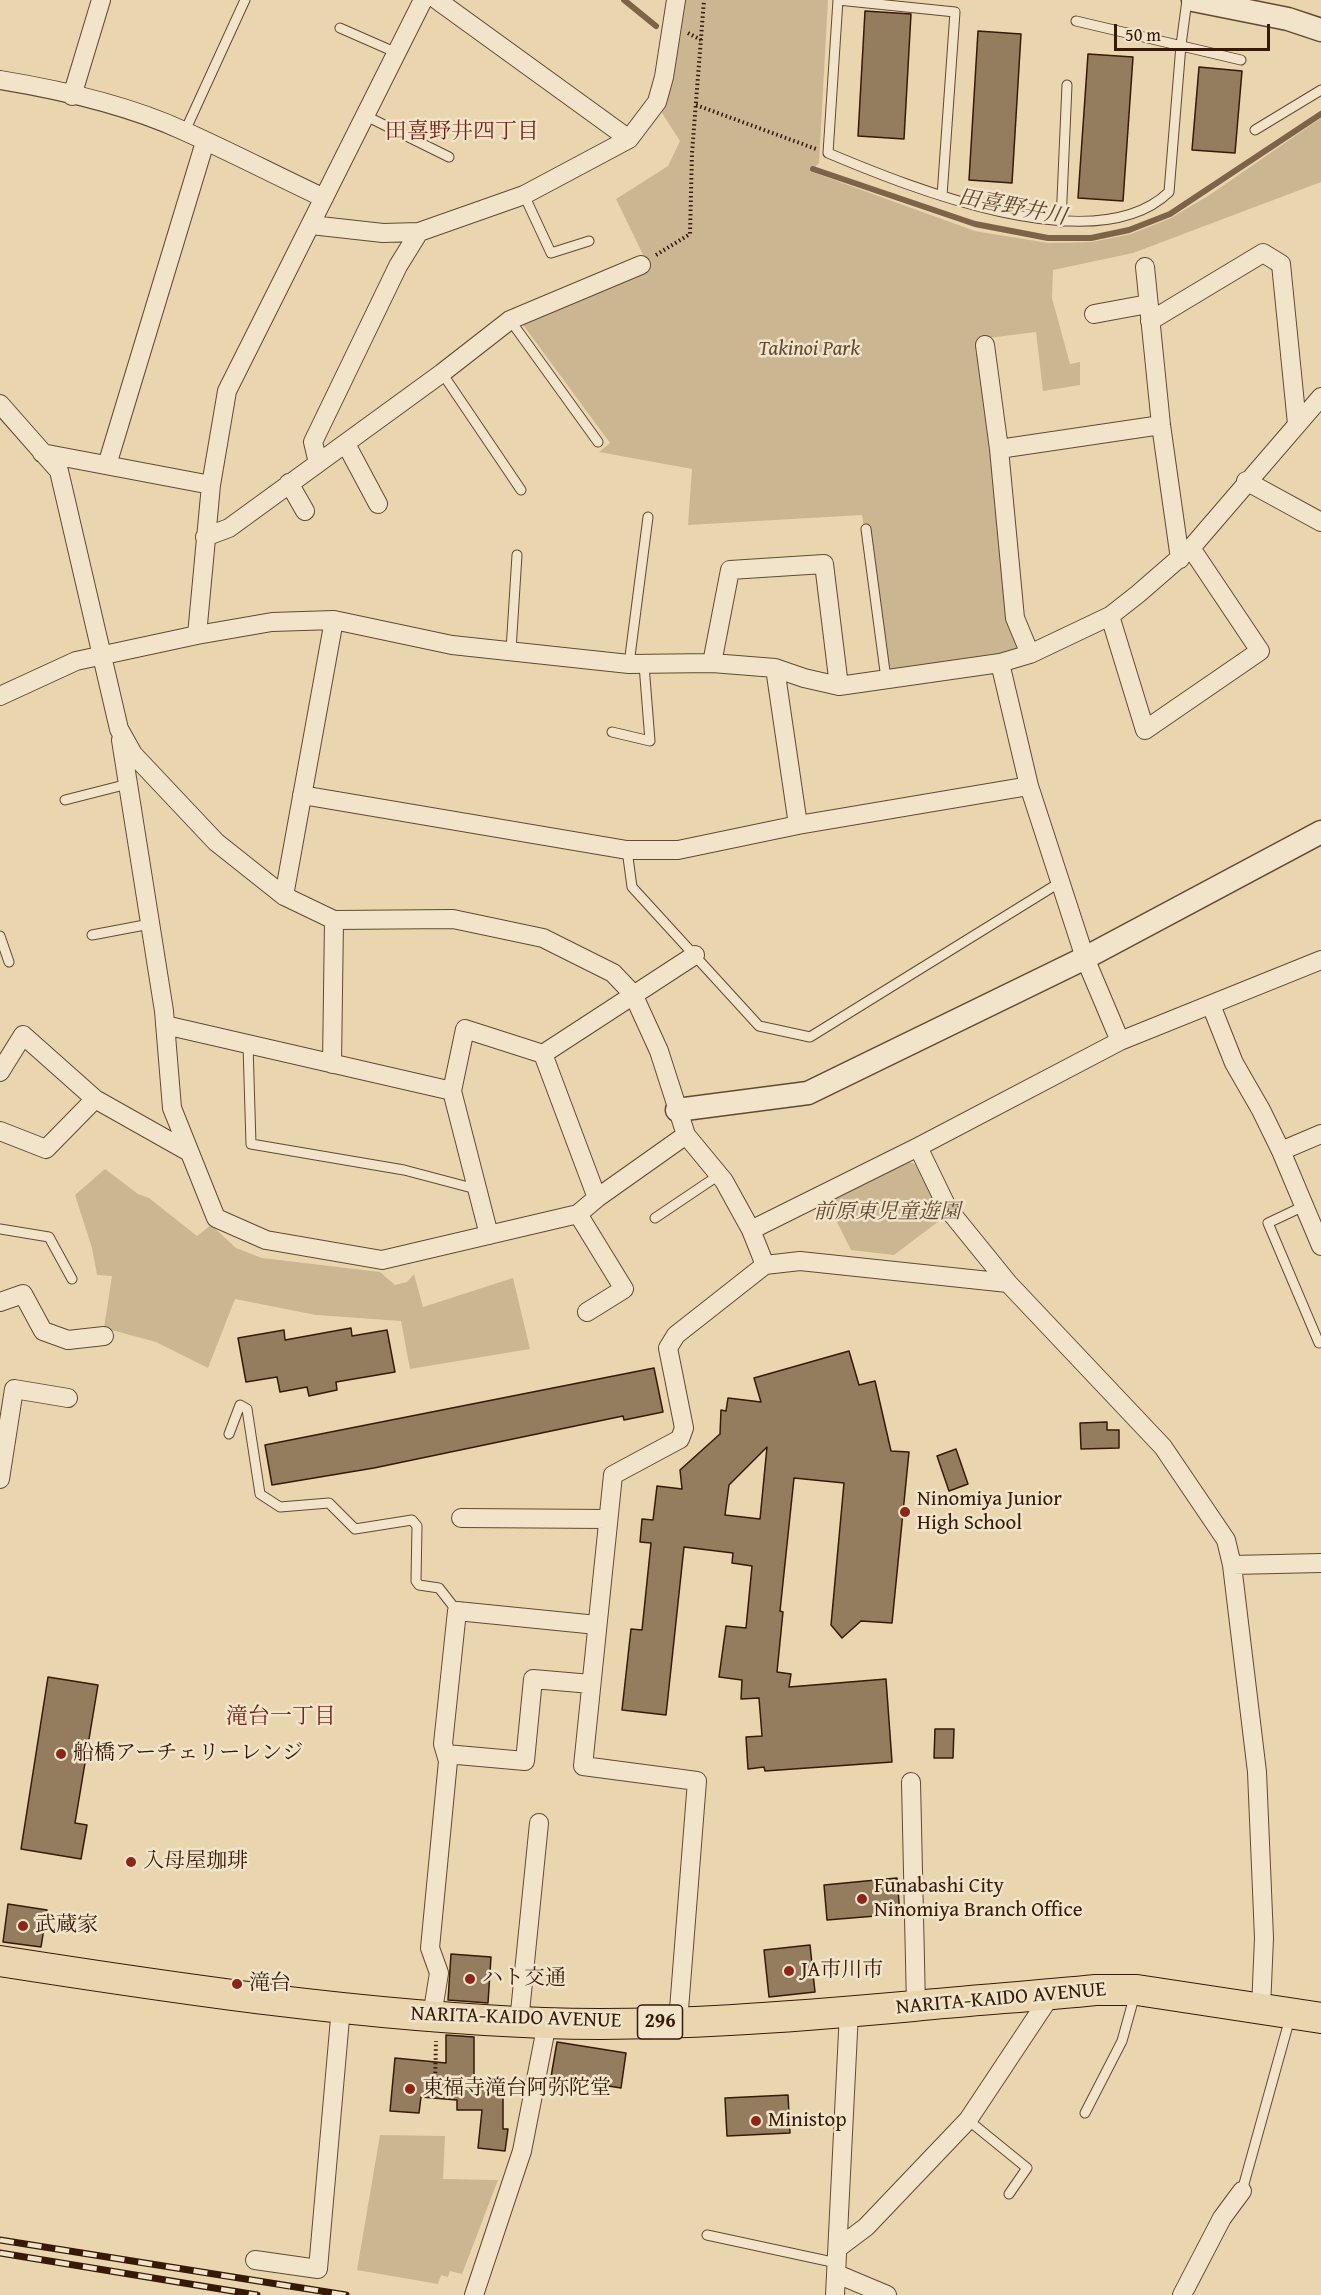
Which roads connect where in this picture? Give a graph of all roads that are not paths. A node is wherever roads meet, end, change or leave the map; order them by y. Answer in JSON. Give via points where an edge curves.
{"nodes":[{"id":1,"x":101,"y":0,"type":"edge"},
{"id":2,"x":245,"y":0,"type":"edge"},
{"id":3,"x":423,"y":0,"type":"edge"},
{"id":4,"x":436,"y":0,"type":"edge"},
{"id":5,"x":676,"y":0,"type":"edge"},
{"id":6,"x":838,"y":0,"type":"edge"},
{"id":7,"x":1187,"y":0,"type":"edge"},
{"id":8,"x":1193,"y":0,"type":"edge"},
{"id":9,"x":1076,"y":21,"type":"dead end"},
{"id":10,"x":340,"y":28,"type":"dead end"},
{"id":11,"x":1321,"y":30,"type":"edge"},
{"id":12,"x":1180,"y":45,"type":"junction"},
{"id":13,"x":397,"y":53,"type":"junction"},
{"id":14,"x":1241,"y":60,"type":"dead end"},
{"id":15,"x":0,"y":80,"type":"edge"},
{"id":16,"x":1067,"y":85,"type":"dead end"},
{"id":17,"x":1321,"y":90,"type":"edge"},
{"id":18,"x":72,"y":96,"type":"junction"},
{"id":19,"x":366,"y":116,"type":"junction"},
{"id":20,"x":1256,"y":130,"type":"dead end"},
{"id":21,"x":184,"y":131,"type":"junction"},
{"id":22,"x":629,"y":139,"type":"junction"},
{"id":23,"x":205,"y":142,"type":"junction"},
{"id":24,"x":449,"y":157,"type":"dead end"},
{"id":25,"x":525,"y":195,"type":"junction"},
{"id":26,"x":942,"y":196,"type":"junction"},
{"id":27,"x":324,"y":198,"type":"junction"},
{"id":28,"x":1060,"y":222,"type":"junction"},
{"id":29,"x":310,"y":225,"type":"junction"},
{"id":30,"x":419,"y":232,"type":"junction"},
{"id":31,"x":589,"y":241,"type":"dead end"},
{"id":32,"x":640,"y":265,"type":"road end"},
{"id":33,"x":1144,"y":267,"type":"dead end"},
{"id":34,"x":1149,"y":313,"type":"junction"},
{"id":35,"x":1094,"y":314,"type":"dead end"},
{"id":36,"x":510,"y":320,"type":"junction"},
{"id":37,"x":985,"y":345,"type":"dead end"},
{"id":38,"x":442,"y":374,"type":"junction"},
{"id":39,"x":1321,"y":397,"type":"edge"},
{"id":40,"x":0,"y":404,"type":"edge"},
{"id":41,"x":1297,"y":424,"type":"junction"},
{"id":42,"x":1161,"y":425,"type":"junction"},
{"id":43,"x":598,"y":442,"type":"dead end"},
{"id":44,"x":346,"y":444,"type":"junction"},
{"id":45,"x":999,"y":449,"type":"junction"},
{"id":46,"x":42,"y":453,"type":"junction"},
{"id":47,"x":318,"y":463,"type":"junction"},
{"id":48,"x":107,"y":465,"type":"junction"},
{"id":49,"x":1246,"y":481,"type":"junction"},
{"id":50,"x":289,"y":483,"type":"junction"},
{"id":51,"x":211,"y":485,"type":"junction"},
{"id":52,"x":521,"y":490,"type":"dead end"},
{"id":53,"x":378,"y":504,"type":"dead end"},
{"id":54,"x":305,"y":511,"type":"dead end"},
{"id":55,"x":648,"y":517,"type":"dead end"},
{"id":56,"x":1321,"y":522,"type":"edge"},
{"id":57,"x":866,"y":529,"type":"dead end"},
{"id":58,"x":205,"y":537,"type":"junction"},
{"id":59,"x":1186,"y":553,"type":"junction"},
{"id":60,"x":517,"y":555,"type":"dead end"},
{"id":61,"x":1110,"y":616,"type":"junction"},
{"id":62,"x":334,"y":620,"type":"junction"},
{"id":63,"x":196,"y":635,"type":"junction"},
{"id":64,"x":511,"y":650,"type":"junction"},
{"id":65,"x":1030,"y":654,"type":"junction"},
{"id":66,"x":102,"y":657,"type":"junction"},
{"id":67,"x":712,"y":663,"type":"junction"},
{"id":68,"x":1000,"y":663,"type":"junction"},
{"id":69,"x":636,"y":665,"type":"junction"},
{"id":70,"x":774,"y":669,"type":"junction"},
{"id":71,"x":886,"y":679,"type":"junction"},
{"id":72,"x":840,"y":686,"type":"junction"},
{"id":73,"x":0,"y":696,"type":"edge"},
{"id":74,"x":119,"y":729,"type":"junction"},
{"id":75,"x":612,"y":732,"type":"dead end"},
{"id":76,"x":128,"y":784,"type":"junction"},
{"id":77,"x":1029,"y":786,"type":"junction"},
{"id":78,"x":302,"y":795,"type":"junction"},
{"id":79,"x":65,"y":800,"type":"dead end"},
{"id":80,"x":798,"y":825,"type":"junction"},
{"id":81,"x":1321,"y":832,"type":"edge"},
{"id":82,"x":627,"y":850,"type":"junction"},
{"id":83,"x":1059,"y":883,"type":"junction"},
{"id":84,"x":284,"y":896,"type":"junction"},
{"id":85,"x":334,"y":920,"type":"junction"},
{"id":86,"x":150,"y":924,"type":"junction"},
{"id":87,"x":92,"y":935,"type":"dead end"},
{"id":88,"x":0,"y":936,"type":"edge"},
{"id":89,"x":695,"y":955,"type":"junction"},
{"id":90,"x":1085,"y":958,"type":"junction"},
{"id":91,"x":1321,"y":960,"type":"edge"},
{"id":92,"x":9,"y":962,"type":"dead end"},
{"id":93,"x":633,"y":994,"type":"junction"},
{"id":94,"x":1211,"y":1005,"type":"junction"},
{"id":95,"x":165,"y":1025,"type":"junction"},
{"id":96,"x":1120,"y":1041,"type":"junction"},
{"id":97,"x":248,"y":1045,"type":"junction"},
{"id":98,"x":543,"y":1054,"type":"junction"},
{"id":99,"x":332,"y":1064,"type":"junction"},
{"id":100,"x":0,"y":1072,"type":"edge"},
{"id":101,"x":452,"y":1091,"type":"junction"},
{"id":102,"x":95,"y":1099,"type":"junction"},
{"id":103,"x":677,"y":1110,"type":"junction"},
{"id":104,"x":0,"y":1131,"type":"edge"},
{"id":105,"x":1321,"y":1134,"type":"edge"},
{"id":106,"x":686,"y":1135,"type":"junction"},
{"id":107,"x":918,"y":1147,"type":"junction"},
{"id":108,"x":1281,"y":1151,"type":"junction"},
{"id":109,"x":189,"y":1152,"type":"junction"},
{"id":110,"x":719,"y":1175,"type":"junction"},
{"id":111,"x":476,"y":1189,"type":"junction"},
{"id":112,"x":597,"y":1198,"type":"junction"},
{"id":113,"x":1304,"y":1206,"type":"junction"},
{"id":114,"x":578,"y":1214,"type":"junction"},
{"id":115,"x":655,"y":1218,"type":"dead end"},
{"id":116,"x":0,"y":1229,"type":"edge"},
{"id":117,"x":751,"y":1230,"type":"junction"},
{"id":118,"x":489,"y":1235,"type":"junction"},
{"id":119,"x":1321,"y":1246,"type":"edge"},
{"id":120,"x":765,"y":1265,"type":"junction"},
{"id":121,"x":72,"y":1280,"type":"dead end"},
{"id":122,"x":1008,"y":1283,"type":"junction"},
{"id":123,"x":0,"y":1302,"type":"edge"},
{"id":124,"x":587,"y":1312,"type":"dead end"},
{"id":125,"x":104,"y":1336,"type":"dead end"},
{"id":126,"x":1321,"y":1342,"type":"edge"},
{"id":127,"x":68,"y":1398,"type":"dead end"},
{"id":128,"x":229,"y":1434,"type":"dead end"},
{"id":129,"x":0,"y":1479,"type":"edge"},
{"id":130,"x":461,"y":1518,"type":"dead end"},
{"id":131,"x":608,"y":1519,"type":"junction"},
{"id":132,"x":1321,"y":1563,"type":"edge"},
{"id":133,"x":1232,"y":1565,"type":"junction"},
{"id":134,"x":457,"y":1611,"type":"junction"},
{"id":135,"x":597,"y":1625,"type":"junction"},
{"id":136,"x":591,"y":1684,"type":"junction"},
{"id":137,"x":446,"y":1754,"type":"junction"},
{"id":138,"x":911,"y":1782,"type":"dead end"},
{"id":139,"x":539,"y":1822,"type":"dead end"},
{"id":140,"x":0,"y":1961,"type":"edge"},
{"id":141,"x":1137,"y":1990,"type":"junction"},
{"id":142,"x":1051,"y":1995,"type":"junction"},
{"id":143,"x":916,"y":2006,"type":"junction"},
{"id":144,"x":341,"y":2007,"type":"junction"},
{"id":145,"x":1261,"y":2008,"type":"junction"},
{"id":146,"x":849,"y":2012,"type":"junction"},
{"id":147,"x":1292,"y":2013,"type":"junction"},
{"id":148,"x":1321,"y":2018,"type":"edge"},
{"id":149,"x":533,"y":2022,"type":"junction"},
{"id":150,"x":678,"y":2022,"type":"junction"},
{"id":151,"x":434,"y":2028,"type":"junction"},
{"id":152,"x":1085,"y":2113,"type":"dead end"},
{"id":153,"x":968,"y":2121,"type":"junction"},
{"id":154,"x":1242,"y":2191,"type":"joint"},
{"id":155,"x":1009,"y":2193,"type":"dead end"},
{"id":156,"x":707,"y":2235,"type":"dead end"},
{"id":157,"x":255,"y":2260,"type":"dead end"},
{"id":158,"x":838,"y":2262,"type":"junction"},
{"id":159,"x":474,"y":2295,"type":"edge"},
{"id":160,"x":835,"y":2295,"type":"edge"},
{"id":161,"x":887,"y":2295,"type":"edge"},
{"id":162,"x":1182,"y":2295,"type":"edge"}],
"edges":[{"from":1,"to":18,"type":"street"},
{"from":2,"to":21,"type":"lane"},
{"from":3,"to":13,"type":"street"},
{"from":4,"to":22,"type":"street"},
{"from":5,"to":22,"type":"street","via":[[657,102]]},
{"from":6,"to":26,"type":"lane","via":[[828,153]]},
{"from":6,"to":26,"type":"lane","via":[[956,12]]},
{"from":7,"to":12,"type":"lane"},
{"from":8,"to":11,"type":"street","via":[[1288,19]]},
{"from":9,"to":12,"type":"lane"},
{"from":10,"to":13,"type":"lane"},
{"from":12,"to":14,"type":"lane"},
{"from":12,"to":28,"type":"lane","via":[[1169,192],[1160,201],[1123,217]]},
{"from":13,"to":19,"type":"street"},
{"from":15,"to":18,"type":"street"},
{"from":16,"to":28,"type":"lane"},
{"from":17,"to":20,"type":"lane"},
{"from":18,"to":21,"type":"street","via":[[125,109]]},
{"from":19,"to":24,"type":"lane"},
{"from":19,"to":27,"type":"street"},
{"from":21,"to":23,"type":"street"},
{"from":22,"to":25,"type":"street"},
{"from":23,"to":27,"type":"street"},
{"from":23,"to":48,"type":"street"},
{"from":25,"to":30,"type":"street"},
{"from":25,"to":31,"type":"lane","via":[[551,254]]},
{"from":26,"to":28,"type":"lane","via":[[980,208]]},
{"from":27,"to":29,"type":"street"},
{"from":29,"to":30,"type":"street"},
{"from":29,"to":51,"type":"street","via":[[227,391]]},
{"from":30,"to":47,"type":"street","via":[[398,266],[313,442]]},
{"from":32,"to":36,"type":"street"},
{"from":33,"to":34,"type":"street"},
{"from":34,"to":35,"type":"street"},
{"from":34,"to":41,"type":"street","via":[[1263,253],[1281,264]]},
{"from":34,"to":42,"type":"street"},
{"from":36,"to":38,"type":"street"},
{"from":36,"to":43,"type":"lane"},
{"from":37,"to":45,"type":"street"},
{"from":38,"to":44,"type":"street"},
{"from":38,"to":52,"type":"lane"},
{"from":39,"to":41,"type":"street"},
{"from":40,"to":46,"type":"street"},
{"from":41,"to":49,"type":"street"},
{"from":42,"to":45,"type":"street"},
{"from":42,"to":59,"type":"street"},
{"from":44,"to":47,"type":"street"},
{"from":44,"to":53,"type":"street"},
{"from":45,"to":65,"type":"street","via":[[1015,618]]},
{"from":46,"to":48,"type":"street"},
{"from":46,"to":66,"type":"street","via":[[59,471]]},
{"from":47,"to":50,"type":"street"},
{"from":48,"to":51,"type":"street"},
{"from":49,"to":56,"type":"street"},
{"from":49,"to":59,"type":"street"},
{"from":50,"to":54,"type":"street"},
{"from":50,"to":58,"type":"street","via":[[229,528]]},
{"from":51,"to":58,"type":"street"},
{"from":55,"to":69,"type":"lane"},
{"from":57,"to":71,"type":"lane"},
{"from":58,"to":63,"type":"street"},
{"from":59,"to":61,"type":"street"},
{"from":59,"to":61,"type":"street","via":[[1260,651],[1145,730]]},
{"from":60,"to":64,"type":"lane"},
{"from":61,"to":65,"type":"street"},
{"from":62,"to":63,"type":"street","via":[[272,622]]},
{"from":62,"to":64,"type":"street","via":[[452,645]]},
{"from":62,"to":78,"type":"street"},
{"from":63,"to":66,"type":"street"},
{"from":64,"to":69,"type":"street"},
{"from":65,"to":68,"type":"street"},
{"from":66,"to":73,"type":"street","via":[[76,661]]},
{"from":66,"to":74,"type":"street"},
{"from":67,"to":69,"type":"street"},
{"from":67,"to":70,"type":"street"},
{"from":67,"to":72,"type":"street","via":[[730,570],[824,564]]},
{"from":68,"to":71,"type":"street"},
{"from":68,"to":77,"type":"street"},
{"from":69,"to":75,"type":"lane","via":[[650,741]]},
{"from":70,"to":72,"type":"street"},
{"from":70,"to":80,"type":"street"},
{"from":71,"to":72,"type":"street"},
{"from":74,"to":76,"type":"street"},
{"from":74,"to":84,"type":"street","via":[[134,754],[216,842]]},
{"from":76,"to":79,"type":"lane"},
{"from":76,"to":86,"type":"street"},
{"from":77,"to":80,"type":"street"},
{"from":77,"to":83,"type":"street"},
{"from":78,"to":82,"type":"street"},
{"from":78,"to":84,"type":"street"},
{"from":80,"to":82,"type":"street","via":[[678,850]]},
{"from":81,"to":90,"type":"street"},
{"from":82,"to":89,"type":"lane","via":[[633,887]]},
{"from":83,"to":89,"type":"lane","via":[[810,1037],[759,1026]]},
{"from":83,"to":90,"type":"street"},
{"from":84,"to":85,"type":"street"},
{"from":85,"to":93,"type":"street","via":[[453,919],[543,938],[613,973]]},
{"from":85,"to":99,"type":"street"},
{"from":86,"to":87,"type":"lane"},
{"from":86,"to":95,"type":"street"},
{"from":88,"to":92,"type":"lane"},
{"from":89,"to":93,"type":"street"},
{"from":90,"to":96,"type":"street"},
{"from":90,"to":103,"type":"street","via":[[807,1093]]},
{"from":91,"to":94,"type":"street"},
{"from":93,"to":98,"type":"street"},
{"from":93,"to":103,"type":"street","via":[[659,1051]]},
{"from":94,"to":96,"type":"street"},
{"from":94,"to":108,"type":"street","via":[[1234,1064]]},
{"from":95,"to":97,"type":"street"},
{"from":95,"to":109,"type":"street","via":[[172,1108]]},
{"from":96,"to":107,"type":"street"},
{"from":97,"to":99,"type":"street"},
{"from":97,"to":111,"type":"lane","via":[[250,1144],[404,1170]]},
{"from":98,"to":101,"type":"street","via":[[465,1029]]},
{"from":98,"to":112,"type":"street"},
{"from":99,"to":101,"type":"street"},
{"from":100,"to":102,"type":"street","via":[[23,1035]]},
{"from":101,"to":111,"type":"street"},
{"from":102,"to":104,"type":"street","via":[[46,1149]]},
{"from":102,"to":109,"type":"street"},
{"from":103,"to":106,"type":"street"},
{"from":105,"to":108,"type":"street"},
{"from":106,"to":110,"type":"street"},
{"from":106,"to":112,"type":"street"},
{"from":107,"to":117,"type":"street"},
{"from":107,"to":122,"type":"street","via":[[948,1209]]},
{"from":108,"to":113,"type":"street"},
{"from":109,"to":118,"type":"street","via":[[216,1218],[266,1240],[382,1260]]},
{"from":110,"to":115,"type":"lane"},
{"from":110,"to":117,"type":"street"},
{"from":111,"to":118,"type":"street"},
{"from":112,"to":114,"type":"street"},
{"from":113,"to":119,"type":"street"},
{"from":113,"to":126,"type":"lane","via":[[1268,1223]]},
{"from":114,"to":118,"type":"street"},
{"from":114,"to":124,"type":"street","via":[[624,1289]]},
{"from":116,"to":121,"type":"lane","via":[[49,1237]]},
{"from":117,"to":120,"type":"street"},
{"from":120,"to":122,"type":"street","via":[[800,1261]]},
{"from":120,"to":131,"type":"street","via":[[676,1335],[668,1348],[684,1428],[680,1439],[613,1475]]},
{"from":122,"to":133,"type":"street","via":[[1163,1447],[1226,1540]]},
{"from":123,"to":125,"type":"street","via":[[23,1294],[43,1331],[68,1340]]},
{"from":127,"to":129,"type":"street","via":[[14,1389]]},
{"from":128,"to":134,"type":"lane","via":[[240,1405],[247,1409],[260,1494],[280,1507],[329,1503],[355,1529],[412,1520],[417,1526],[416,1581],[439,1588]]},
{"from":130,"to":131,"type":"street"},
{"from":131,"to":135,"type":"street"},
{"from":132,"to":133,"type":"street"},
{"from":133,"to":145,"type":"street","via":[[1257,1772],[1264,1938]]},
{"from":134,"to":135,"type":"street"},
{"from":134,"to":137,"type":"street","via":[[443,1744]]},
{"from":135,"to":136,"type":"street"},
{"from":136,"to":137,"type":"street","via":[[533,1679],[525,1761]]},
{"from":136,"to":150,"type":"street","via":[[583,1766],[697,1781]]},
{"from":137,"to":151,"type":"street","via":[[430,1948],[439,1973]]},
{"from":138,"to":143,"type":"street"},
{"from":139,"to":149,"type":"street"},
{"from":140,"to":144,"type":"highway","name":"NARITA-KAIDO AVENUE","number":"296","via":[[148,1985]]},
{"from":141,"to":142,"type":"highway","name":"NARITA-KAIDO AVENUE","number":"296"},
{"from":141,"to":145,"type":"highway","name":"NARITA-KAIDO AVENUE","number":"296"},
{"from":141,"to":152,"type":"lane","via":[[1122,2041]]},
{"from":142,"to":143,"type":"highway","name":"NARITA-KAIDO AVENUE","number":"296"},
{"from":142,"to":153,"type":"street"},
{"from":143,"to":146,"type":"highway","name":"NARITA-KAIDO AVENUE","number":"296"},
{"from":144,"to":151,"type":"highway","name":"NARITA-KAIDO AVENUE","number":"296"},
{"from":144,"to":157,"type":"street","via":[[318,2269]]},
{"from":145,"to":147,"type":"highway","name":"NARITA-KAIDO AVENUE","number":"296"},
{"from":146,"to":150,"type":"highway","name":"NARITA-KAIDO AVENUE","number":"296"},
{"from":146,"to":158,"type":"street"},
{"from":147,"to":148,"type":"highway","name":"NARITA-KAIDO AVENUE","number":"296"},
{"from":147,"to":154,"type":"lane"},
{"from":149,"to":150,"type":"highway","name":"NARITA-KAIDO AVENUE","number":"296"},
{"from":149,"to":151,"type":"highway","name":"NARITA-KAIDO AVENUE","number":"296"},
{"from":149,"to":159,"type":"street","via":[[522,2151]]},
{"from":153,"to":155,"type":"lane","via":[[1027,2168]]},
{"from":153,"to":158,"type":"street","via":[[866,2227]]},
{"from":154,"to":162,"type":"street","via":[[1222,2218]]},
{"from":156,"to":158,"type":"lane"},
{"from":158,"to":160,"type":"street"},
{"from":158,"to":161,"type":"street"}]}
